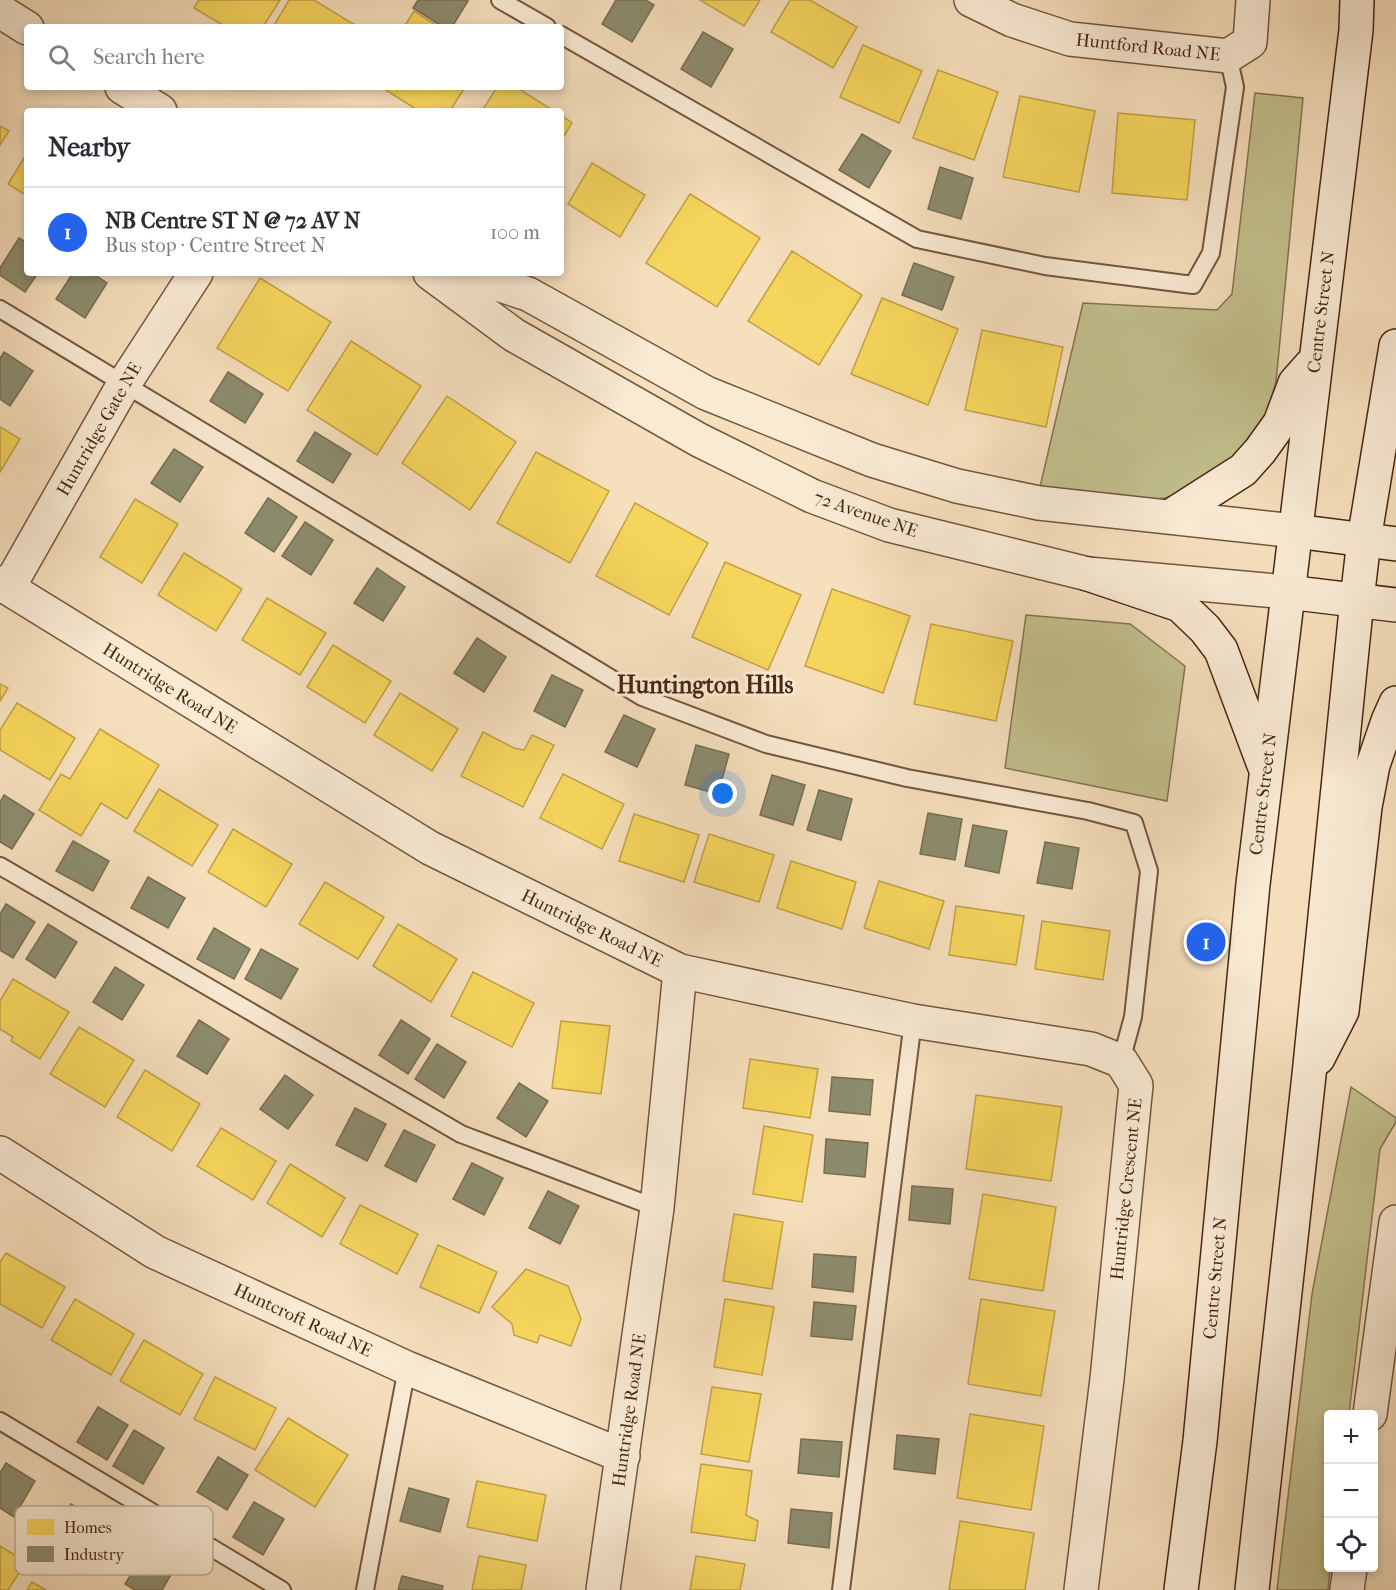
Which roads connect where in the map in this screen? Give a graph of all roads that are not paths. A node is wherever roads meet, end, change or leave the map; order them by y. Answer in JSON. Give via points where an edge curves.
{"nodes":[{"id":1,"x":500,"y":0,"type":"edge"},
{"id":2,"x":971,"y":0,"type":"edge"},
{"id":3,"x":1253,"y":0,"type":"edge"},
{"id":4,"x":1357,"y":0,"type":"edge"},
{"id":5,"x":1013,"y":10,"type":"edge"},
{"id":6,"x":0,"y":11,"type":"edge"},
{"id":7,"x":542,"y":24,"type":"edge"},
{"id":8,"x":24,"y":26,"type":"edge"},
{"id":9,"x":564,"y":37,"type":"edge"},
{"id":10,"x":1228,"y":56,"type":"junction"},
{"id":11,"x":127,"y":90,"type":"edge"},
{"id":12,"x":155,"y":108,"type":"edge"},
{"id":13,"x":194,"y":276,"type":"edge"},
{"id":14,"x":434,"y":276,"type":"edge"},
{"id":15,"x":472,"y":276,"type":"edge"},
{"id":16,"x":0,"y":309,"type":"edge"},
{"id":17,"x":1395,"y":357,"type":"edge"},
{"id":18,"x":1316,"y":359,"type":"junction"},
{"id":19,"x":124,"y":384,"type":"junction"},
{"id":20,"x":1171,"y":516,"type":"junction"},
{"id":21,"x":1295,"y":531,"type":"junction"},
{"id":22,"x":1380,"y":542,"type":"edge"},
{"id":23,"x":1088,"y":574,"type":"junction"},
{"id":24,"x":4,"y":585,"type":"edge"},
{"id":25,"x":1287,"y":592,"type":"junction"},
{"id":26,"x":1357,"y":600,"type":"junction"},
{"id":27,"x":1396,"y":605,"type":"edge"},
{"id":28,"x":1396,"y":703,"type":"edge"},
{"id":29,"x":1266,"y":770,"type":"junction"},
{"id":30,"x":0,"y":866,"type":"edge"},
{"id":31,"x":680,"y":971,"type":"junction"},
{"id":32,"x":913,"y":1021,"type":"junction"},
{"id":33,"x":1121,"y":1061,"type":"junction"},
{"id":34,"x":1310,"y":1075,"type":"junction"},
{"id":35,"x":0,"y":1153,"type":"edge"},
{"id":36,"x":657,"y":1208,"type":"junction"},
{"id":37,"x":1396,"y":1222,"type":"edge"},
{"id":38,"x":407,"y":1368,"type":"junction"},
{"id":39,"x":1372,"y":1410,"type":"edge"},
{"id":40,"x":0,"y":1421,"type":"edge"},
{"id":41,"x":623,"y":1456,"type":"junction"},
{"id":42,"x":142,"y":1506,"type":"edge"},
{"id":43,"x":213,"y":1549,"type":"edge"},
{"id":44,"x":1349,"y":1572,"type":"edge"},
{"id":45,"x":282,"y":1590,"type":"edge"},
{"id":46,"x":365,"y":1590,"type":"edge"},
{"id":47,"x":603,"y":1590,"type":"edge"},
{"id":48,"x":841,"y":1590,"type":"edge"},
{"id":49,"x":1081,"y":1590,"type":"edge"},
{"id":50,"x":1181,"y":1590,"type":"edge"},
{"id":51,"x":1252,"y":1590,"type":"edge"},
{"id":52,"x":1347,"y":1590,"type":"edge"}],
"edges":[{"from":1,"to":7,"type":"lane"},
{"from":2,"to":5,"type":"street","name":"Huntford Road NE"},
{"from":3,"to":10,"type":"street","name":"Huntford Road NE","via":[[1250,42]]},
{"from":4,"to":18,"type":"street","name":"Centre Street N"},
{"from":5,"to":10,"type":"street","name":"Huntford Road NE","via":[[1070,39]]},
{"from":6,"to":8,"type":"street"},
{"from":9,"to":10,"type":"lane","via":[[917,239],[1045,266],[1193,285],[1211,254],[1236,87]]},
{"from":11,"to":12,"type":"street"},
{"from":13,"to":19,"type":"street","name":"Huntridge Gate NE"},
{"from":14,"to":23,"type":"street","name":"72 Avenue NE","via":[[514,335],[699,440],[812,496],[889,525]]},
{"from":15,"to":20,"type":"street","via":[[528,294],[706,393],[872,460],[957,486],[1040,503]]},
{"from":16,"to":19,"type":"lane"},
{"from":17,"to":22,"type":"street"},
{"from":18,"to":20,"type":"street","via":[[1295,383],[1280,423],[1243,471]]},
{"from":18,"to":21,"type":"street","name":"Centre Street N"},
{"from":19,"to":24,"type":"street","name":"Huntridge Gate NE"},
{"from":19,"to":33,"type":"lane","via":[[642,697],[766,744],[907,778],[1134,823],[1149,871],[1133,1017]]},
{"from":20,"to":21,"type":"street"},
{"from":21,"to":22,"type":"street"},
{"from":21,"to":25,"type":"street","name":"Centre Street N"},
{"from":22,"to":26,"type":"street"},
{"from":23,"to":25,"type":"street","name":"72 Avenue NE"},
{"from":23,"to":29,"type":"street","via":[[1180,605],[1205,629],[1221,650]]},
{"from":24,"to":31,"type":"street","name":"Huntridge Road NE","via":[[430,848]]},
{"from":25,"to":26,"type":"street","name":"72 Avenue NE"},
{"from":25,"to":29,"type":"street","name":"Centre Street N"},
{"from":26,"to":27,"type":"street","name":"72 Avenue NE"},
{"from":26,"to":34,"type":"street"},
{"from":28,"to":34,"type":"street","via":[[1373,765],[1367,796],[1342,1011]]},
{"from":29,"to":50,"type":"street","name":"Centre Street N","via":[[1200,1440]]},
{"from":30,"to":36,"type":"lane","via":[[461,1134]]},
{"from":31,"to":32,"type":"street"},
{"from":31,"to":36,"type":"street","name":"Huntridge Road NE"},
{"from":32,"to":33,"type":"street","via":[[1091,1049]]},
{"from":32,"to":48,"type":"lane"},
{"from":33,"to":49,"type":"street","name":"Huntridge Crescent NE","via":[[1136,1085],[1107,1379]]},
{"from":34,"to":51,"type":"street"},
{"from":35,"to":38,"type":"street","name":"Huntcroft Road NE","via":[[155,1252]]},
{"from":36,"to":41,"type":"street","name":"Huntridge Road NE"},
{"from":37,"to":39,"type":"street"},
{"from":38,"to":41,"type":"street","name":"Huntcroft Road NE"},
{"from":38,"to":46,"type":"lane"},
{"from":40,"to":42,"type":"lane"},
{"from":41,"to":47,"type":"street","name":"Huntridge Road NE"},
{"from":43,"to":45,"type":"lane"},
{"from":44,"to":52,"type":"street"}]}
